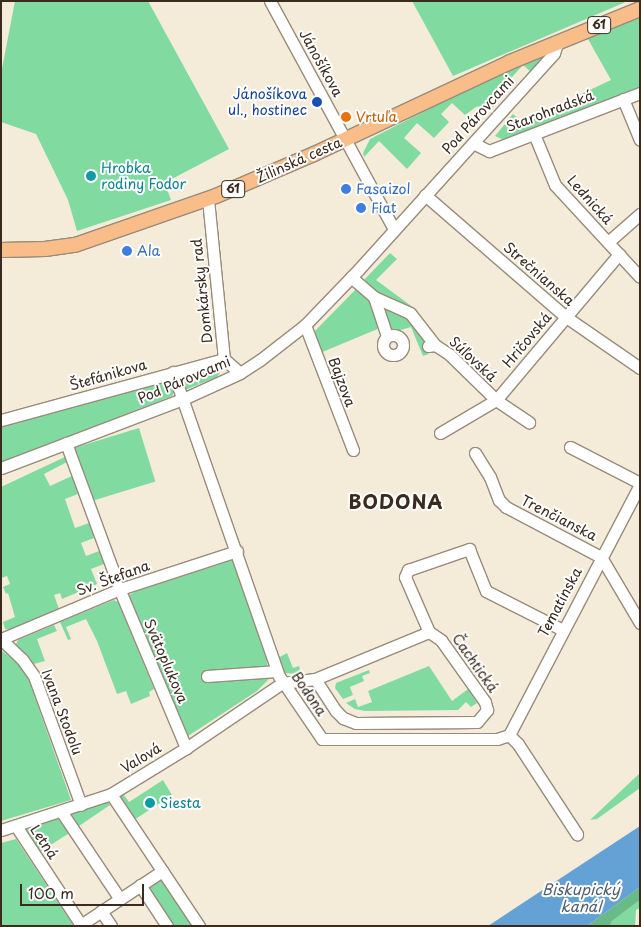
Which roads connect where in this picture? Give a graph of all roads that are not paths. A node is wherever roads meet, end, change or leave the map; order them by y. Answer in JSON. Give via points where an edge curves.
{"nodes":[{"id":1,"x":270,"y":1,"type":"edge"},
{"id":2,"x":640,"y":9,"type":"edge"},
{"id":3,"x":558,"y":41,"type":"junction"},
{"id":4,"x":640,"y":93,"type":"edge"},
{"id":5,"x":623,"y":99,"type":"junction"},
{"id":6,"x":534,"y":134,"type":"junction"},
{"id":7,"x":347,"y":139,"type":"junction"},
{"id":8,"x":640,"y":140,"type":"edge"},
{"id":9,"x":473,"y":143,"type":"junction"},
{"id":10,"x":425,"y":195,"type":"junction"},
{"id":11,"x":208,"y":199,"type":"junction"},
{"id":12,"x":640,"y":214,"type":"edge"},
{"id":13,"x":394,"y":229,"type":"junction"},
{"id":14,"x":608,"y":242,"type":"junction"},
{"id":15,"x":1,"y":250,"type":"edge"},
{"id":16,"x":619,"y":254,"type":"junction"},
{"id":17,"x":351,"y":277,"type":"junction"},
{"id":18,"x":640,"y":277,"type":"edge"},
{"id":19,"x":374,"y":297,"type":"junction"},
{"id":20,"x":566,"y":317,"type":"junction"},
{"id":21,"x":305,"y":325,"type":"junction"},
{"id":22,"x":387,"y":336,"type":"dead end"},
{"id":23,"x":224,"y":359,"type":"junction"},
{"id":24,"x":640,"y":368,"type":"edge"},
{"id":25,"x":173,"y":372,"type":"junction"},
{"id":26,"x":240,"y":373,"type":"junction"},
{"id":27,"x":183,"y":399,"type":"junction"},
{"id":28,"x":496,"y":400,"type":"junction"},
{"id":29,"x":1,"y":420,"type":"edge"},
{"id":30,"x":529,"y":422,"type":"dead end"},
{"id":31,"x":440,"y":433,"type":"dead end"},
{"id":32,"x":66,"y":443,"type":"junction"},
{"id":33,"x":570,"y":447,"type":"dead end"},
{"id":34,"x":353,"y":450,"type":"dead end"},
{"id":35,"x":475,"y":454,"type":"dead end"},
{"id":36,"x":1,"y":468,"type":"edge"},
{"id":37,"x":640,"y":483,"type":"edge"},
{"id":38,"x":237,"y":551,"type":"junction"},
{"id":39,"x":601,"y":557,"type":"junction"},
{"id":40,"x":118,"y":584,"type":"junction"},
{"id":41,"x":640,"y":623,"type":"edge"},
{"id":42,"x":562,"y":630,"type":"junction"},
{"id":43,"x":429,"y":632,"type":"junction"},
{"id":44,"x":1,"y":639,"type":"edge"},
{"id":45,"x":277,"y":671,"type":"junction"},
{"id":46,"x":207,"y":676,"type":"dead end"},
{"id":47,"x":315,"y":679,"type":"junction"},
{"id":48,"x":282,"y":683,"type":"junction"},
{"id":49,"x":424,"y":724,"type":"junction"},
{"id":50,"x":508,"y":735,"type":"junction"},
{"id":51,"x":424,"y":738,"type":"junction"},
{"id":52,"x":186,"y":748,"type":"junction"},
{"id":53,"x":111,"y":794,"type":"junction"},
{"id":54,"x":81,"y":805,"type":"junction"},
{"id":55,"x":61,"y":811,"type":"junction"},
{"id":56,"x":16,"y":826,"type":"junction"},
{"id":57,"x":1,"y":830,"type":"edge"},
{"id":58,"x":577,"y":834,"type":"dead end"},
{"id":59,"x":162,"y":871,"type":"junction"},
{"id":60,"x":140,"y":885,"type":"junction"},
{"id":61,"x":120,"y":898,"type":"junction"},
{"id":62,"x":101,"y":911,"type":"junction"},
{"id":63,"x":80,"y":925,"type":"edge"},
{"id":64,"x":111,"y":926,"type":"edge"},
{"id":65,"x":167,"y":926,"type":"edge"},
{"id":66,"x":199,"y":926,"type":"edge"}],
"edges":[{"from":1,"to":7,"type":"street","name":"Jánošíkova"},
{"from":2,"to":3,"type":"main road","name":"Žilinská cesta","number":"61"},
{"from":3,"to":7,"type":"main road","name":"Žilinská cesta","number":"61"},
{"from":3,"to":9,"type":"street","name":"Pod Párovcami","via":[[554,53]]},
{"from":4,"to":5,"type":"street","name":"Starohradská"},
{"from":5,"to":6,"type":"street","name":"Starohradská"},
{"from":5,"to":8,"type":"street"},
{"from":6,"to":9,"type":"street","name":"Starohradská","via":[[489,151]]},
{"from":6,"to":14,"type":"street","name":"Lednická","via":[[555,185]]},
{"from":7,"to":11,"type":"main road","name":"Žilinská cesta","number":"61"},
{"from":7,"to":13,"type":"street"},
{"from":9,"to":10,"type":"street","name":"Pod Párovcami"},
{"from":10,"to":13,"type":"street","name":"Pod Párovcami"},
{"from":10,"to":20,"type":"street","name":"Strečnianska"},
{"from":11,"to":15,"type":"main road","name":"Žilinská cesta","number":"61","via":[[74,245],[45,250]]},
{"from":11,"to":23,"type":"street","name":"Domkársky rad"},
{"from":12,"to":14,"type":"street"},
{"from":13,"to":17,"type":"street","name":"Pod Párovcami"},
{"from":14,"to":16,"type":"street","name":"Lednická"},
{"from":16,"to":18,"type":"street","name":"Lednická"},
{"from":16,"to":20,"type":"street","name":"Hričovská"},
{"from":17,"to":19,"type":"street"},
{"from":17,"to":21,"type":"street","name":"Pod Párovcami"},
{"from":19,"to":22,"type":"street"},
{"from":19,"to":28,"type":"street","name":"Súľovská","via":[[410,313],[432,345],[450,354]]},
{"from":20,"to":24,"type":"street","name":"Strečnianska"},
{"from":20,"to":28,"type":"street","name":"Hričovská"},
{"from":21,"to":26,"type":"street","name":"Pod Párovcami"},
{"from":21,"to":34,"type":"street","name":"Bajzova"},
{"from":23,"to":25,"type":"street","name":"Štefánikova"},
{"from":23,"to":26,"type":"street","name":"Domkársky rad"},
{"from":25,"to":27,"type":"street","name":"Bodona"},
{"from":25,"to":29,"type":"street","name":"Štefánikova"},
{"from":26,"to":27,"type":"street","name":"Pod Párovcami"},
{"from":27,"to":32,"type":"street","name":"Pod Párovcami"},
{"from":27,"to":38,"type":"street","name":"Bodona"},
{"from":28,"to":30,"type":"street","name":"Súľovská"},
{"from":28,"to":31,"type":"street","name":"Súľovská"},
{"from":32,"to":36,"type":"street","name":"Pod Párovcami"},
{"from":32,"to":40,"type":"street","name":"Svätoplukova"},
{"from":33,"to":37,"type":"street"},
{"from":35,"to":39,"type":"street","name":"Trenčianska","via":[[490,477],[499,500],[506,507]]},
{"from":37,"to":39,"type":"street","name":"Tematínska"},
{"from":38,"to":40,"type":"street","name":"Sv. Štefana"},
{"from":38,"to":45,"type":"street","name":"Bodona"},
{"from":39,"to":41,"type":"street"},
{"from":39,"to":42,"type":"street","name":"Tematínska"},
{"from":40,"to":44,"type":"street","name":"Sv. Štefana"},
{"from":40,"to":52,"type":"street","name":"Svätoplukova"},
{"from":42,"to":43,"type":"street","via":[[486,591],[469,549],[408,570],[405,577]]},
{"from":42,"to":50,"type":"street","name":"Tematínska"},
{"from":43,"to":47,"type":"street"},
{"from":43,"to":49,"type":"street","name":"Čachtická","via":[[442,640],[485,702],[487,710],[477,722]]},
{"from":44,"to":54,"type":"street","name":"Ivana Stodolu","via":[[34,676]]},
{"from":45,"to":46,"type":"street"},
{"from":45,"to":48,"type":"street","name":"Bodona"},
{"from":47,"to":48,"type":"street"},
{"from":47,"to":49,"type":"street","name":"Čachtická","via":[[336,711],[356,724]]},
{"from":48,"to":51,"type":"street","name":"Bodona","via":[[322,739]]},
{"from":48,"to":52,"type":"street","name":"Valová"},
{"from":49,"to":51,"type":"street"},
{"from":50,"to":51,"type":"street","name":"Bodona","via":[[497,739]]},
{"from":50,"to":58,"type":"street","via":[[518,744]]},
{"from":52,"to":53,"type":"street","name":"Valová"},
{"from":53,"to":54,"type":"street","name":"Valová"},
{"from":53,"to":59,"type":"street"},
{"from":54,"to":55,"type":"street","name":"Valová"},
{"from":55,"to":56,"type":"street","name":"Valová"},
{"from":55,"to":61,"type":"street"},
{"from":56,"to":57,"type":"street","name":"Valová"},
{"from":56,"to":63,"type":"street","name":"Letná"},
{"from":59,"to":60,"type":"street","name":"Letná"},
{"from":59,"to":66,"type":"street"},
{"from":60,"to":61,"type":"street","name":"Letná"},
{"from":60,"to":65,"type":"street"},
{"from":61,"to":62,"type":"street","name":"Letná"},
{"from":62,"to":63,"type":"street","name":"Letná"},
{"from":62,"to":64,"type":"street"}]}
